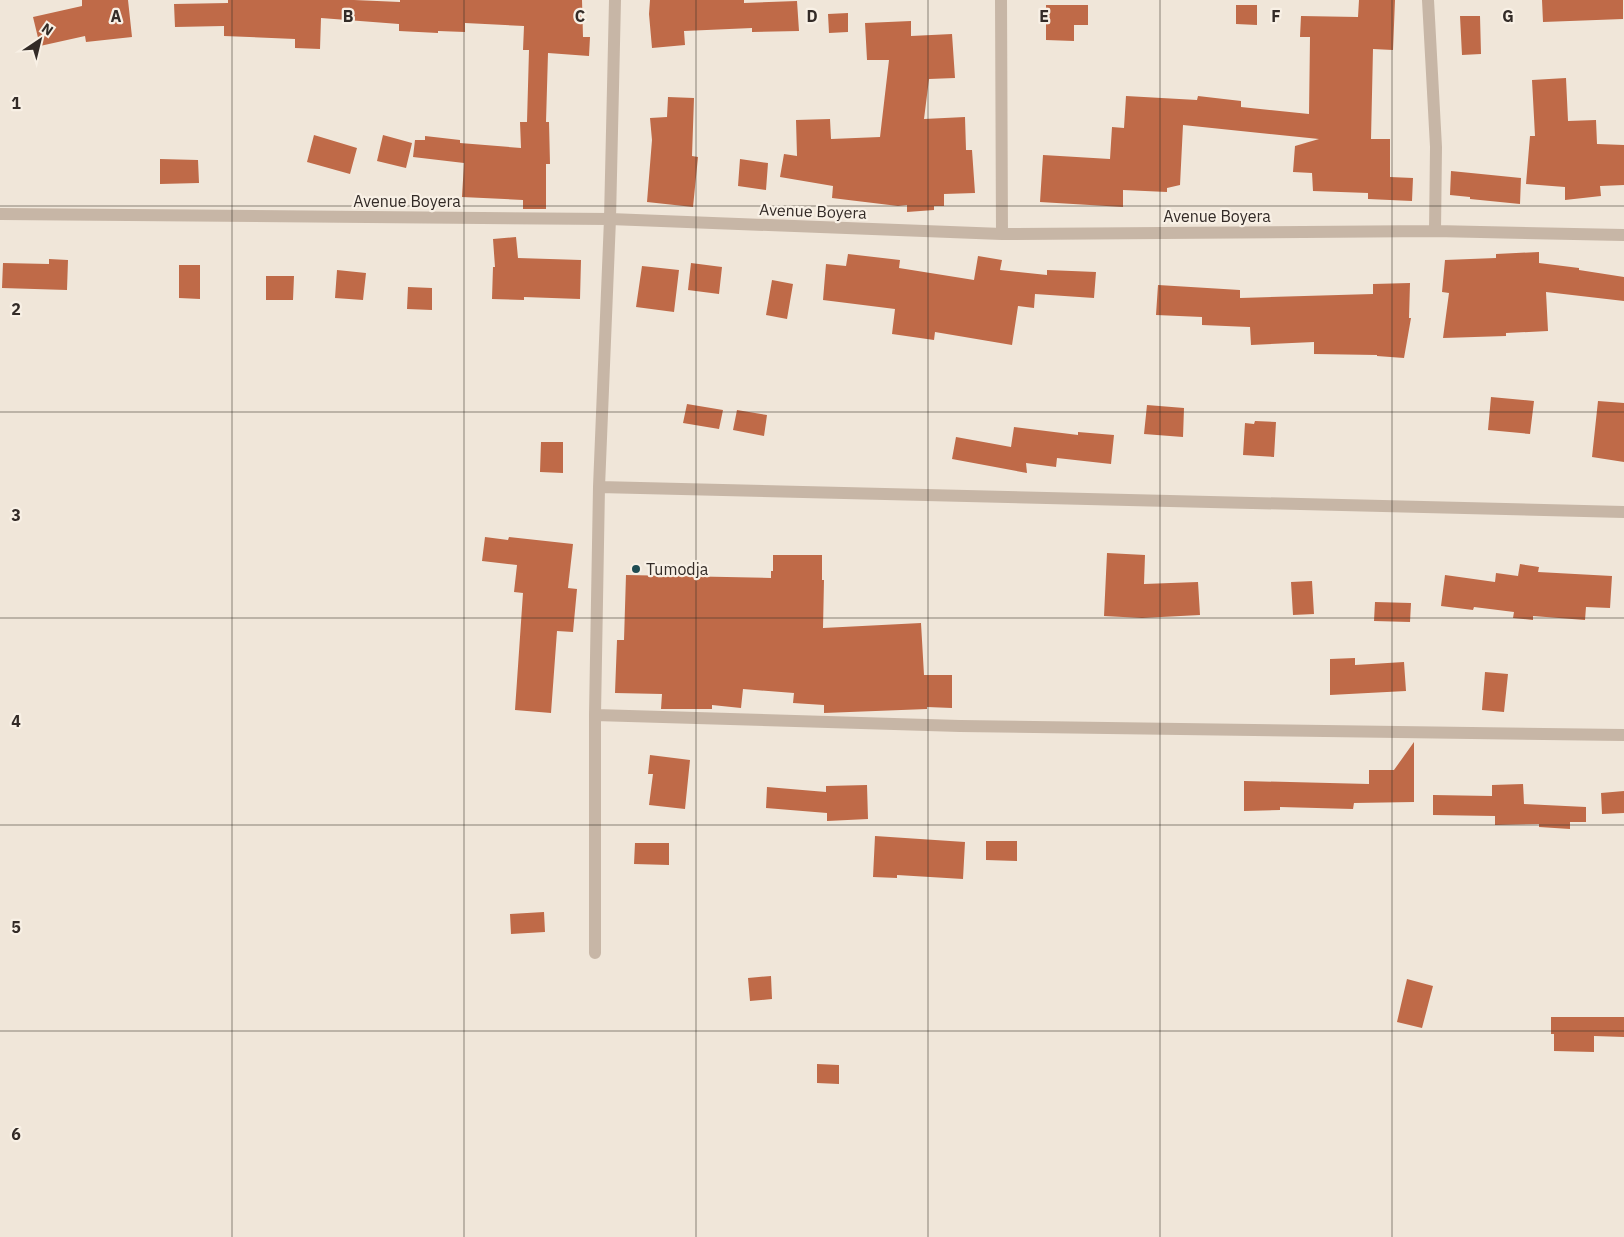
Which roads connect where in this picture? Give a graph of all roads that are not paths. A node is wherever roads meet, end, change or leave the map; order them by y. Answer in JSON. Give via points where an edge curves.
{"nodes":[{"id":1,"x":615,"y":0,"type":"edge"},
{"id":2,"x":1001,"y":0,"type":"edge"},
{"id":3,"x":1428,"y":0,"type":"edge"},
{"id":4,"x":0,"y":214,"type":"edge"},
{"id":5,"x":610,"y":219,"type":"junction"},
{"id":6,"x":1435,"y":231,"type":"junction"},
{"id":7,"x":1002,"y":234,"type":"junction"},
{"id":8,"x":1624,"y":234,"type":"edge"},
{"id":9,"x":599,"y":487,"type":"junction"},
{"id":10,"x":1624,"y":512,"type":"edge"},
{"id":11,"x":595,"y":715,"type":"junction"},
{"id":12,"x":1624,"y":735,"type":"edge"},
{"id":13,"x":595,"y":953,"type":"dead end"}],
"edges":[{"from":1,"to":5,"type":"street"},
{"from":2,"to":7,"type":"street"},
{"from":3,"to":6,"type":"street","via":[[1436,147]]},
{"from":4,"to":5,"type":"street","name":"Avenue Boyera"},
{"from":5,"to":7,"type":"street","name":"Avenue Boyera"},
{"from":5,"to":9,"type":"street"},
{"from":6,"to":7,"type":"street","name":"Avenue Boyera"},
{"from":6,"to":8,"type":"street","name":"Avenue Boyera"},
{"from":9,"to":10,"type":"street"},
{"from":9,"to":11,"type":"street"},
{"from":11,"to":12,"type":"street","via":[[960,726]]},
{"from":11,"to":13,"type":"street"}]}
